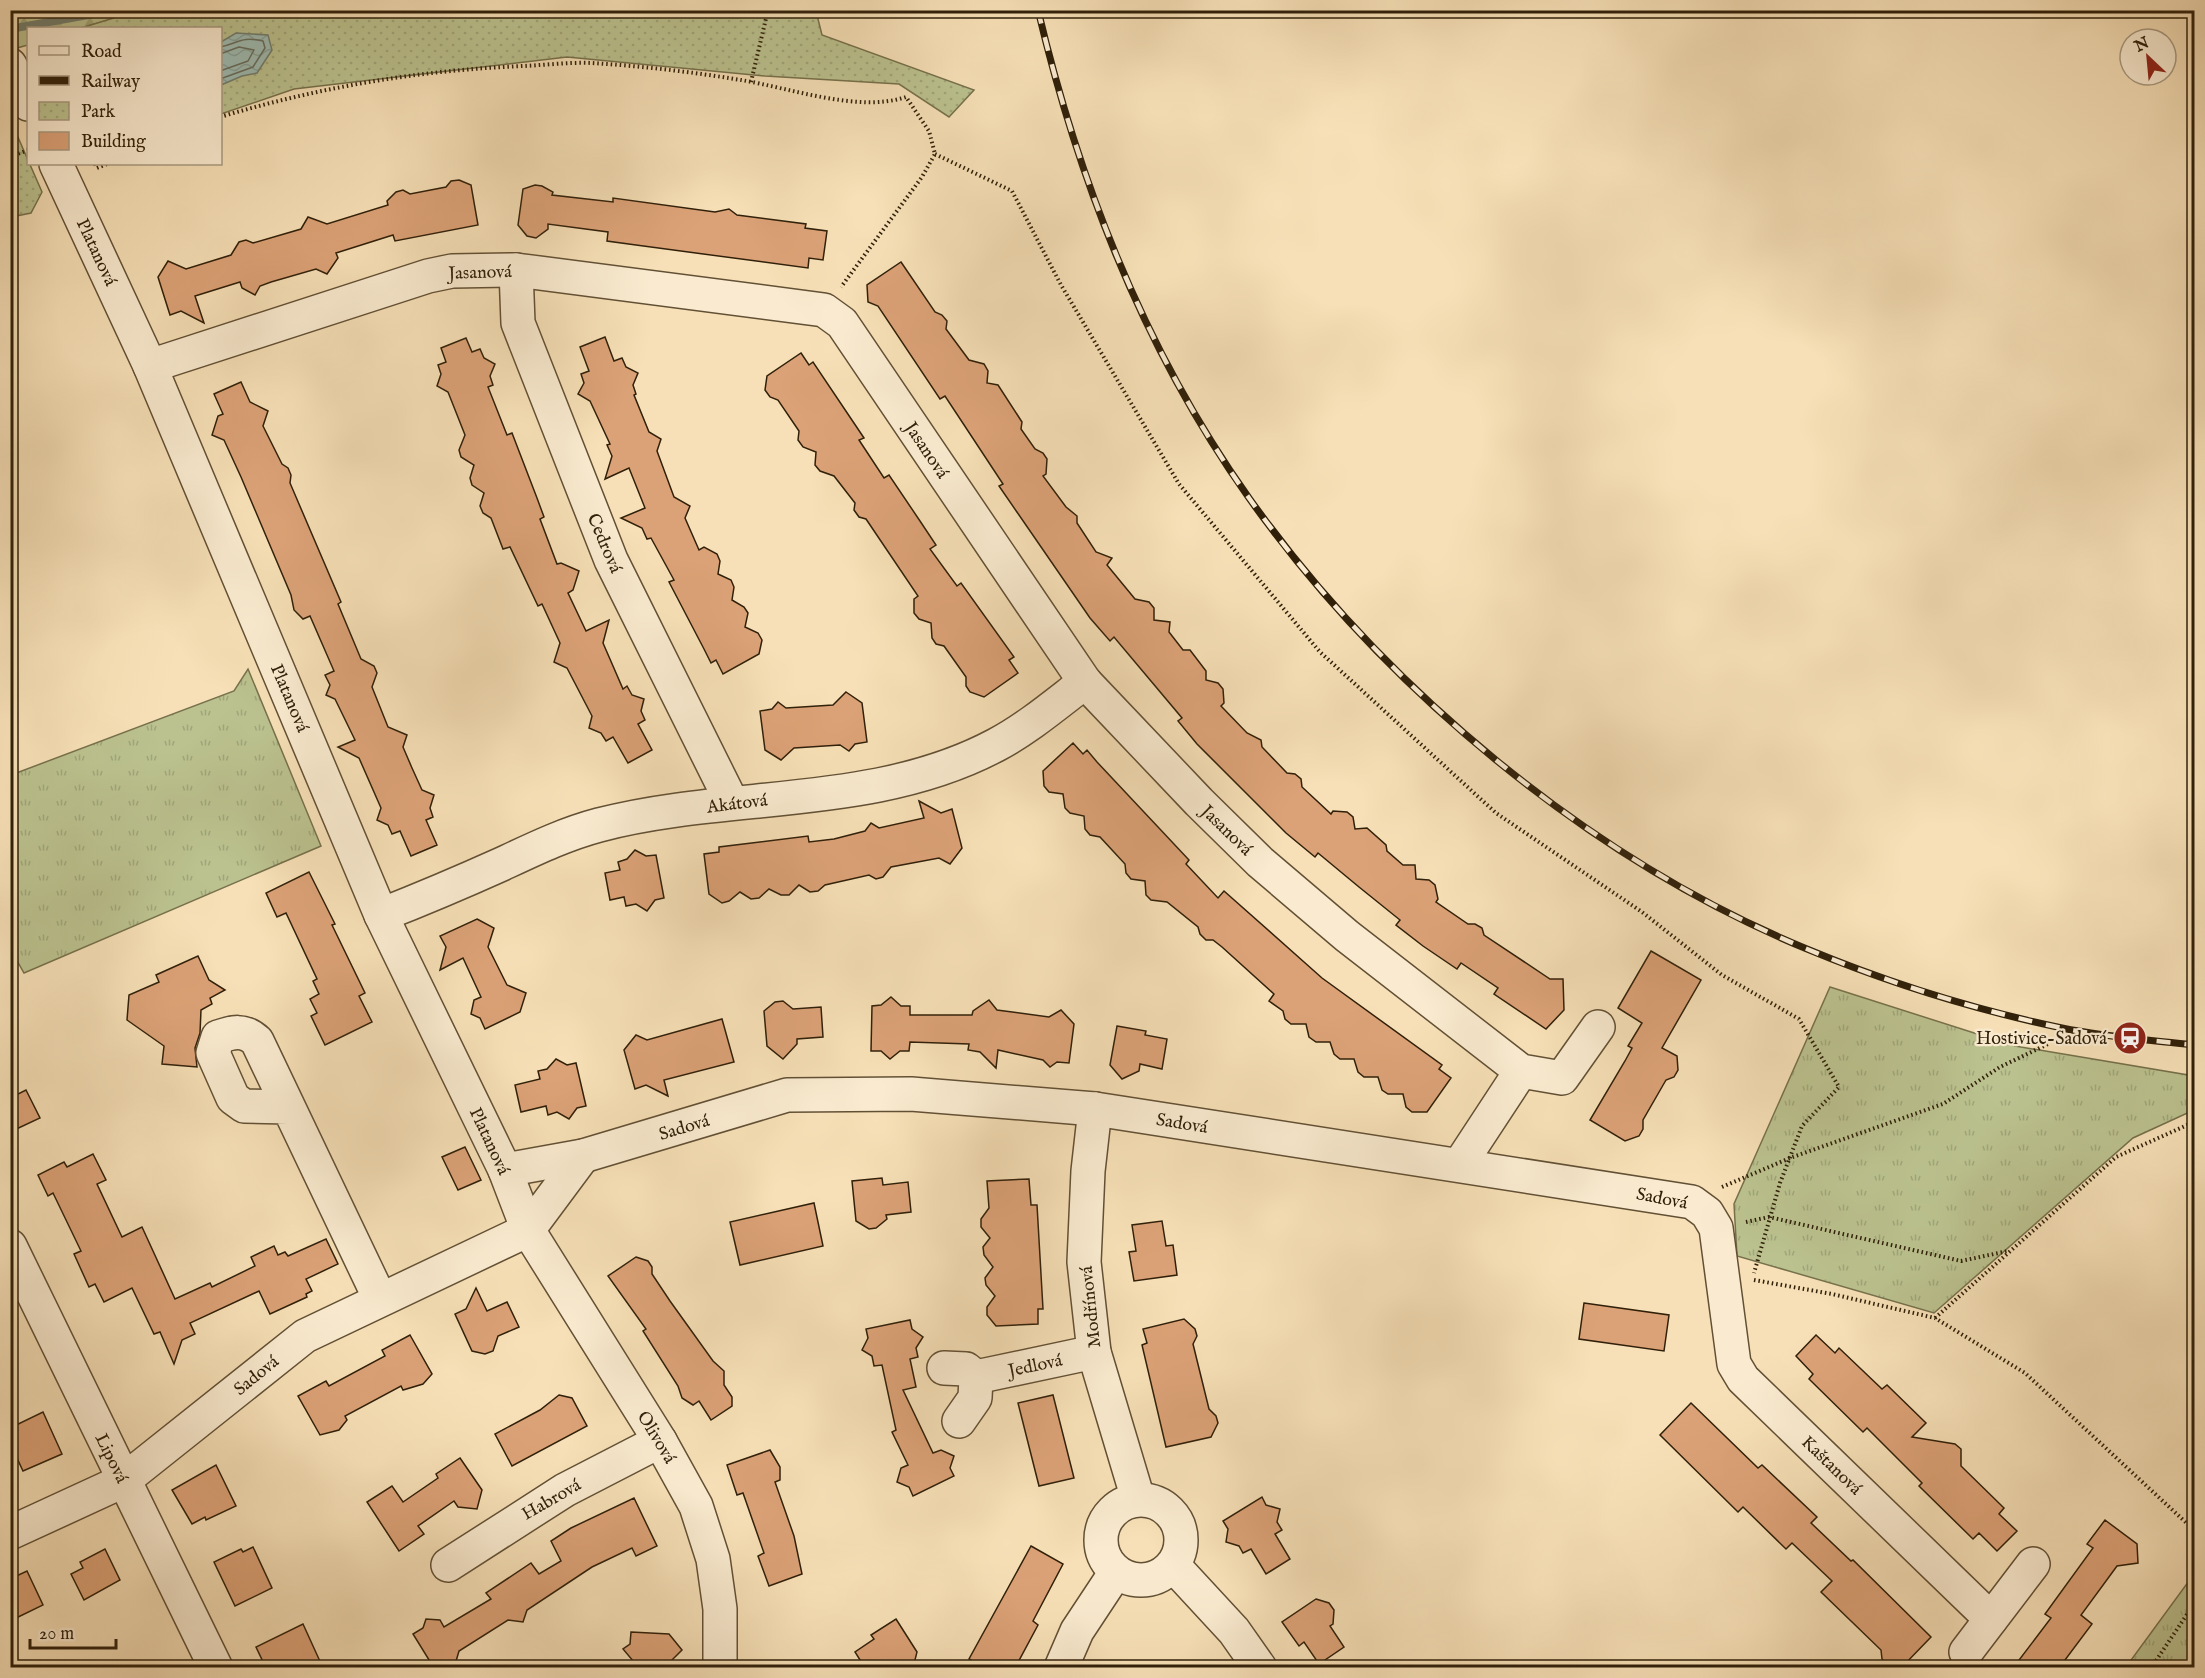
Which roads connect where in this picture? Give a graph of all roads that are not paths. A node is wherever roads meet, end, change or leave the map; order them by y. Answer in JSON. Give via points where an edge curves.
{"nodes":[{"id":1,"x":12,"y":69,"type":"edge"},
{"id":2,"x":27,"y":102,"type":"edge"},
{"id":3,"x":56,"y":165,"type":"edge"},
{"id":4,"x":516,"y":270,"type":"junction"},
{"id":5,"x":150,"y":366,"type":"junction"},
{"id":6,"x":1085,"y":682,"type":"junction"},
{"id":7,"x":732,"y":803,"type":"junction"},
{"id":8,"x":381,"y":915,"type":"junction"},
{"id":9,"x":1598,"y":1027,"type":"dead end"},
{"id":10,"x":1521,"y":1071,"type":"junction"},
{"id":11,"x":288,"y":1107,"type":"dead end"},
{"id":12,"x":1095,"y":1109,"type":"junction"},
{"id":13,"x":583,"y":1156,"type":"junction"},
{"id":14,"x":1460,"y":1164,"type":"junction"},
{"id":15,"x":505,"y":1170,"type":"junction"},
{"id":16,"x":528,"y":1230,"type":"junction"},
{"id":17,"x":10,"y":1246,"type":"edge"},
{"id":18,"x":1738,"y":1282,"type":"joint"},
{"id":19,"x":380,"y":1299,"type":"junction"},
{"id":20,"x":1094,"y":1352,"type":"junction"},
{"id":21,"x":944,"y":1368,"type":"dead end"},
{"id":22,"x":976,"y":1377,"type":"junction"},
{"id":23,"x":959,"y":1421,"type":"dead end"},
{"id":24,"x":660,"y":1441,"type":"junction"},
{"id":25,"x":123,"y":1481,"type":"junction"},
{"id":26,"x":1138,"y":1499,"type":"junction"},
{"id":27,"x":10,"y":1533,"type":"edge"},
{"id":28,"x":2033,"y":1564,"type":"dead end"},
{"id":29,"x":447,"y":1565,"type":"dead end"},
{"id":30,"x":1173,"y":1565,"type":"junction"},
{"id":31,"x":1116,"y":1572,"type":"junction"},
{"id":32,"x":1991,"y":1620,"type":"junction"},
{"id":33,"x":1966,"y":1652,"type":"dead end"},
{"id":34,"x":216,"y":1668,"type":"edge"},
{"id":35,"x":720,"y":1668,"type":"edge"},
{"id":36,"x":1061,"y":1668,"type":"edge"},
{"id":37,"x":1260,"y":1668,"type":"edge"}],
"edges":[{"from":1,"to":2,"type":"street"},
{"from":3,"to":5,"type":"street","name":"Platanová"},
{"from":4,"to":5,"type":"street","name":"Jasanová","via":[[452,271],[428,276]]},
{"from":4,"to":6,"type":"street","name":"Jasanová","via":[[824,310],[842,323]]},
{"from":4,"to":7,"type":"street","name":"Cedrová","via":[[518,323],[611,560]]},
{"from":5,"to":8,"type":"street","name":"Platanová"},
{"from":6,"to":7,"type":"street","name":"Akátová","via":[[996,745],[952,764],[860,789]]},
{"from":6,"to":10,"type":"street","name":"Jasanová","via":[[1260,862],[1347,936]]},
{"from":7,"to":8,"type":"street","name":"Akátová","via":[[597,825]]},
{"from":8,"to":15,"type":"street","name":"Platanová"},
{"from":9,"to":10,"type":"street","name":"Jasanová","via":[[1562,1078]]},
{"from":10,"to":14,"type":"street"},
{"from":11,"to":19,"type":"street"},
{"from":12,"to":13,"type":"street","name":"Sadová","via":[[911,1094],[787,1095]]},
{"from":12,"to":14,"type":"street","name":"Sadová"},
{"from":12,"to":20,"type":"street","name":"Modřínová","via":[[1084,1262]]},
{"from":13,"to":15,"type":"street","name":"Sadová"},
{"from":13,"to":16,"type":"street","name":"Sadová"},
{"from":14,"to":18,"type":"street","name":"Sadová","via":[[1692,1202],[1707,1213],[1716,1228]]},
{"from":15,"to":16,"type":"street","name":"Platanová"},
{"from":16,"to":19,"type":"street","name":"Sadová"},
{"from":16,"to":24,"type":"street","name":"Olivová"},
{"from":17,"to":25,"type":"street","name":"Lipová"},
{"from":18,"to":32,"type":"street","name":"Kaštanová","via":[[1734,1364],[1743,1379]]},
{"from":19,"to":25,"type":"street","name":"Sadová","via":[[305,1336]]},
{"from":20,"to":22,"type":"street","name":"Jedlová"},
{"from":20,"to":26,"type":"street","name":"Modřínová"},
{"from":21,"to":22,"type":"street","name":"Jedlová","via":[[966,1369]]},
{"from":22,"to":23,"type":"street","via":[[975,1398]]},
{"from":24,"to":29,"type":"street","name":"Habrová","via":[[565,1490]]},
{"from":24,"to":35,"type":"street","name":"Olivová","via":[[696,1506],[713,1559],[720,1609]]},
{"from":25,"to":27,"type":"street","name":"Sadová"},
{"from":25,"to":34,"type":"street","name":"Lipová"},
{"from":26,"to":30,"type":"street","via":[[1164,1506],[1174,1515],[1182,1540]]},
{"from":26,"to":31,"type":"street","via":[[1113,1511],[1101,1535],[1101,1549]]},
{"from":28,"to":32,"type":"street"},
{"from":30,"to":31,"type":"street","via":[[1153,1579],[1140,1581]]},
{"from":30,"to":37,"type":"street","via":[[1234,1631]]},
{"from":31,"to":36,"type":"street","via":[[1077,1631]]},
{"from":32,"to":33,"type":"street"}]}
